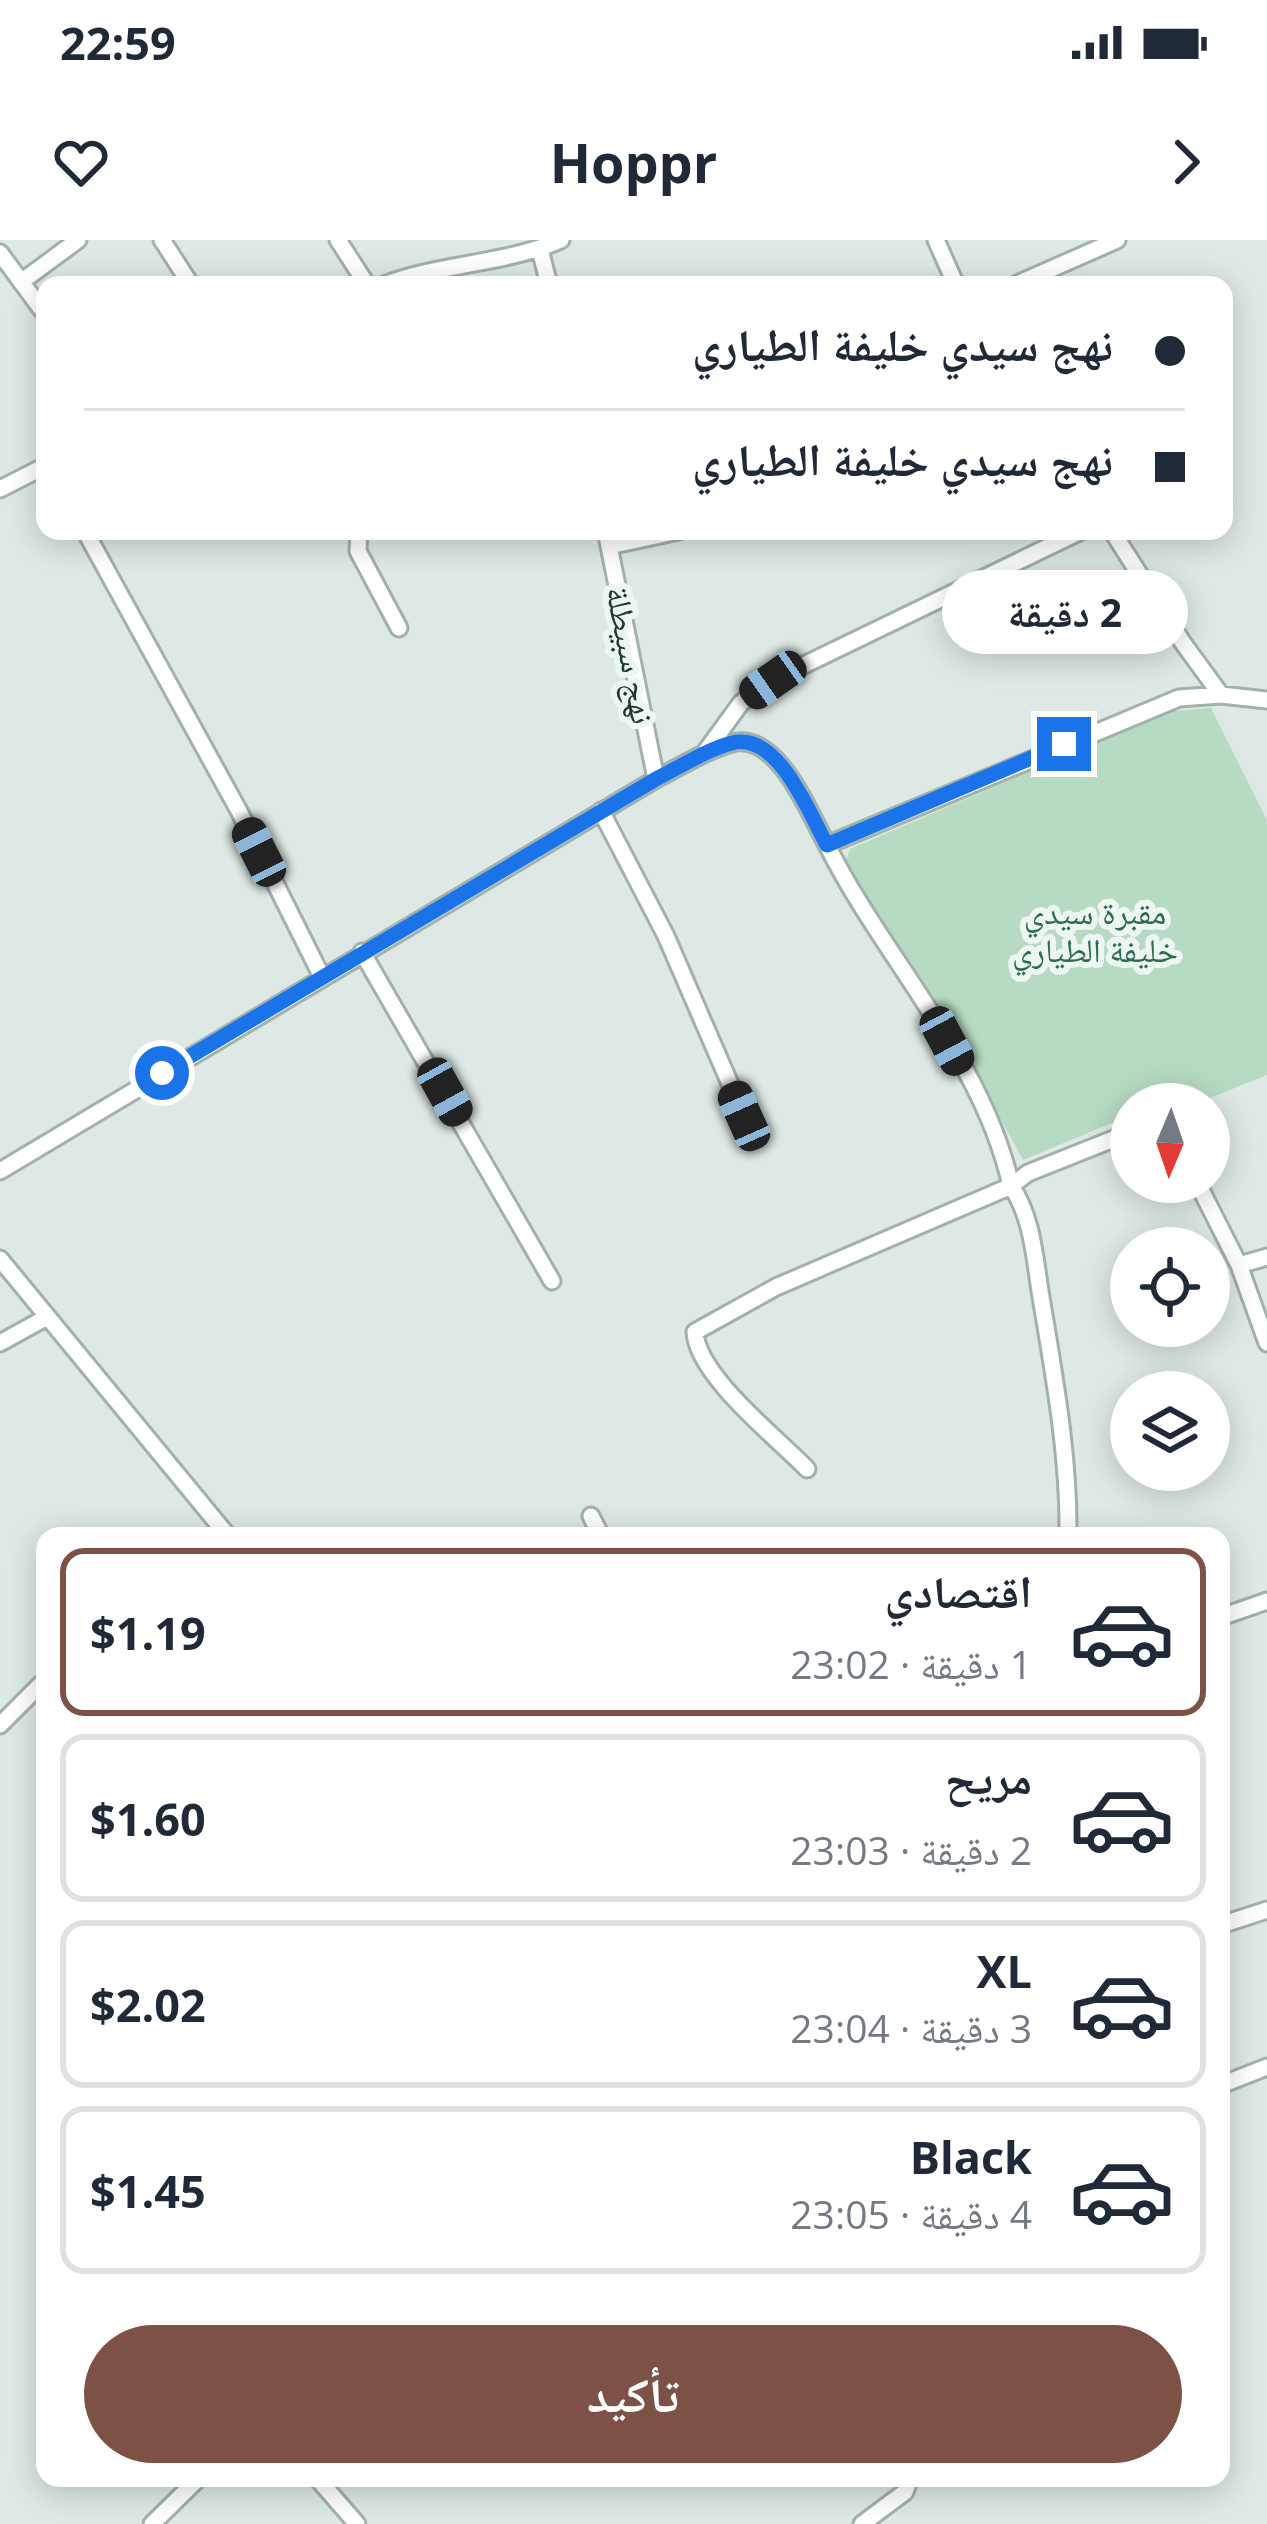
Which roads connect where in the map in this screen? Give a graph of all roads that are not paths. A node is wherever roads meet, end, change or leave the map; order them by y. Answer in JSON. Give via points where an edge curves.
{"nodes":[{"id":1,"x":78,"y":240,"type":"edge"},
{"id":2,"x":163,"y":240,"type":"edge"},
{"id":3,"x":338,"y":240,"type":"edge"},
{"id":4,"x":561,"y":240,"type":"edge"},
{"id":5,"x":936,"y":240,"type":"edge"},
{"id":6,"x":1117,"y":240,"type":"edge"},
{"id":7,"x":540,"y":249,"type":"junction"},
{"id":8,"x":0,"y":253,"type":"edge"},
{"id":9,"x":185,"y":276,"type":"edge"},
{"id":10,"x":361,"y":276,"type":"edge"},
{"id":11,"x":414,"y":276,"type":"edge"},
{"id":12,"x":547,"y":276,"type":"edge"},
{"id":13,"x":952,"y":276,"type":"edge"},
{"id":14,"x":1035,"y":276,"type":"edge"},
{"id":15,"x":21,"y":282,"type":"junction"},
{"id":16,"x":36,"y":302,"type":"edge"},
{"id":17,"x":36,"y":471,"type":"edge"},
{"id":18,"x":0,"y":489,"type":"edge"},
{"id":19,"x":90,"y":540,"type":"edge"},
{"id":20,"x":359,"y":540,"type":"edge"},
{"id":21,"x":608,"y":540,"type":"edge"},
{"id":22,"x":1062,"y":540,"type":"edge"},
{"id":23,"x":1118,"y":540,"type":"edge"},
{"id":24,"x":399,"y":628,"type":"dead end"},
{"id":25,"x":1221,"y":694,"type":"junction"},
{"id":26,"x":1267,"y":700,"type":"edge"},
{"id":27,"x":703,"y":756,"type":"junction"},
{"id":28,"x":656,"y":779,"type":"junction"},
{"id":29,"x":601,"y":811,"type":"junction"},
{"id":30,"x":827,"y":845,"type":"junction"},
{"id":31,"x":362,"y":952,"type":"junction"},
{"id":32,"x":322,"y":977,"type":"junction"},
{"id":33,"x":744,"y":1116,"type":"dead end"},
{"id":34,"x":1110,"y":1140,"type":"edge"},
{"id":35,"x":0,"y":1171,"type":"edge"},
{"id":36,"x":1011,"y":1186,"type":"junction"},
{"id":37,"x":1208,"y":1203,"type":"edge"},
{"id":38,"x":1267,"y":1257,"type":"edge"},
{"id":39,"x":0,"y":1259,"type":"edge"},
{"id":40,"x":1239,"y":1265,"type":"junction"},
{"id":41,"x":552,"y":1281,"type":"dead end"},
{"id":42,"x":46,"y":1317,"type":"junction"},
{"id":43,"x":1267,"y":1342,"type":"edge"},
{"id":44,"x":0,"y":1343,"type":"edge"},
{"id":45,"x":807,"y":1469,"type":"dead end"},
{"id":46,"x":591,"y":1516,"type":"dead end"},
{"id":47,"x":221,"y":1527,"type":"edge"},
{"id":48,"x":596,"y":1527,"type":"edge"},
{"id":49,"x":1068,"y":1527,"type":"edge"},
{"id":50,"x":1267,"y":1601,"type":"edge"},
{"id":51,"x":1230,"y":1613,"type":"edge"},
{"id":52,"x":36,"y":1689,"type":"edge"},
{"id":53,"x":0,"y":1725,"type":"edge"},
{"id":54,"x":1267,"y":1910,"type":"edge"},
{"id":55,"x":1230,"y":1921,"type":"edge"},
{"id":56,"x":1267,"y":2067,"type":"edge"},
{"id":57,"x":1230,"y":2081,"type":"edge"},
{"id":58,"x":190,"y":2487,"type":"edge"},
{"id":59,"x":325,"y":2487,"type":"edge"},
{"id":60,"x":907,"y":2487,"type":"edge"},
{"id":61,"x":152,"y":2524,"type":"edge"},
{"id":62,"x":357,"y":2524,"type":"edge"},
{"id":63,"x":862,"y":2524,"type":"edge"}],
"edges":[{"from":1,"to":15,"type":"street"},
{"from":2,"to":9,"type":"street"},
{"from":3,"to":10,"type":"street"},
{"from":4,"to":7,"type":"street"},
{"from":5,"to":13,"type":"street"},
{"from":6,"to":14,"type":"street"},
{"from":7,"to":11,"type":"street"},
{"from":7,"to":12,"type":"street"},
{"from":8,"to":15,"type":"street"},
{"from":15,"to":16,"type":"street"},
{"from":17,"to":18,"type":"street"},
{"from":19,"to":32,"type":"street"},
{"from":20,"to":24,"type":"street"},
{"from":21,"to":28,"type":"street","name":"نهج سبيطلة"},
{"from":22,"to":27,"type":"street","via":[[773,680],[741,703]]},
{"from":23,"to":25,"type":"street"},
{"from":25,"to":26,"type":"street"},
{"from":25,"to":30,"type":"street","via":[[1143,711]]},
{"from":27,"to":28,"type":"street"},
{"from":27,"to":30,"type":"street","via":[[746,742],[770,752]]},
{"from":28,"to":29,"type":"street"},
{"from":29,"to":31,"type":"street"},
{"from":29,"to":33,"type":"street"},
{"from":30,"to":36,"type":"street","via":[[947,1041]]},
{"from":31,"to":32,"type":"street"},
{"from":31,"to":41,"type":"street"},
{"from":32,"to":35,"type":"street"},
{"from":34,"to":36,"type":"street"},
{"from":36,"to":45,"type":"street","via":[[776,1287],[695,1331],[720,1384]]},
{"from":36,"to":49,"type":"street","via":[[1032,1243],[1054,1373]]},
{"from":37,"to":40,"type":"street"},
{"from":38,"to":40,"type":"street"},
{"from":39,"to":42,"type":"street"},
{"from":40,"to":43,"type":"street"},
{"from":42,"to":44,"type":"street"},
{"from":42,"to":47,"type":"street"},
{"from":46,"to":48,"type":"street"},
{"from":50,"to":51,"type":"street"},
{"from":52,"to":53,"type":"street"},
{"from":54,"to":55,"type":"street"},
{"from":56,"to":57,"type":"street"},
{"from":58,"to":61,"type":"street"},
{"from":59,"to":62,"type":"street"},
{"from":60,"to":63,"type":"street"}]}
